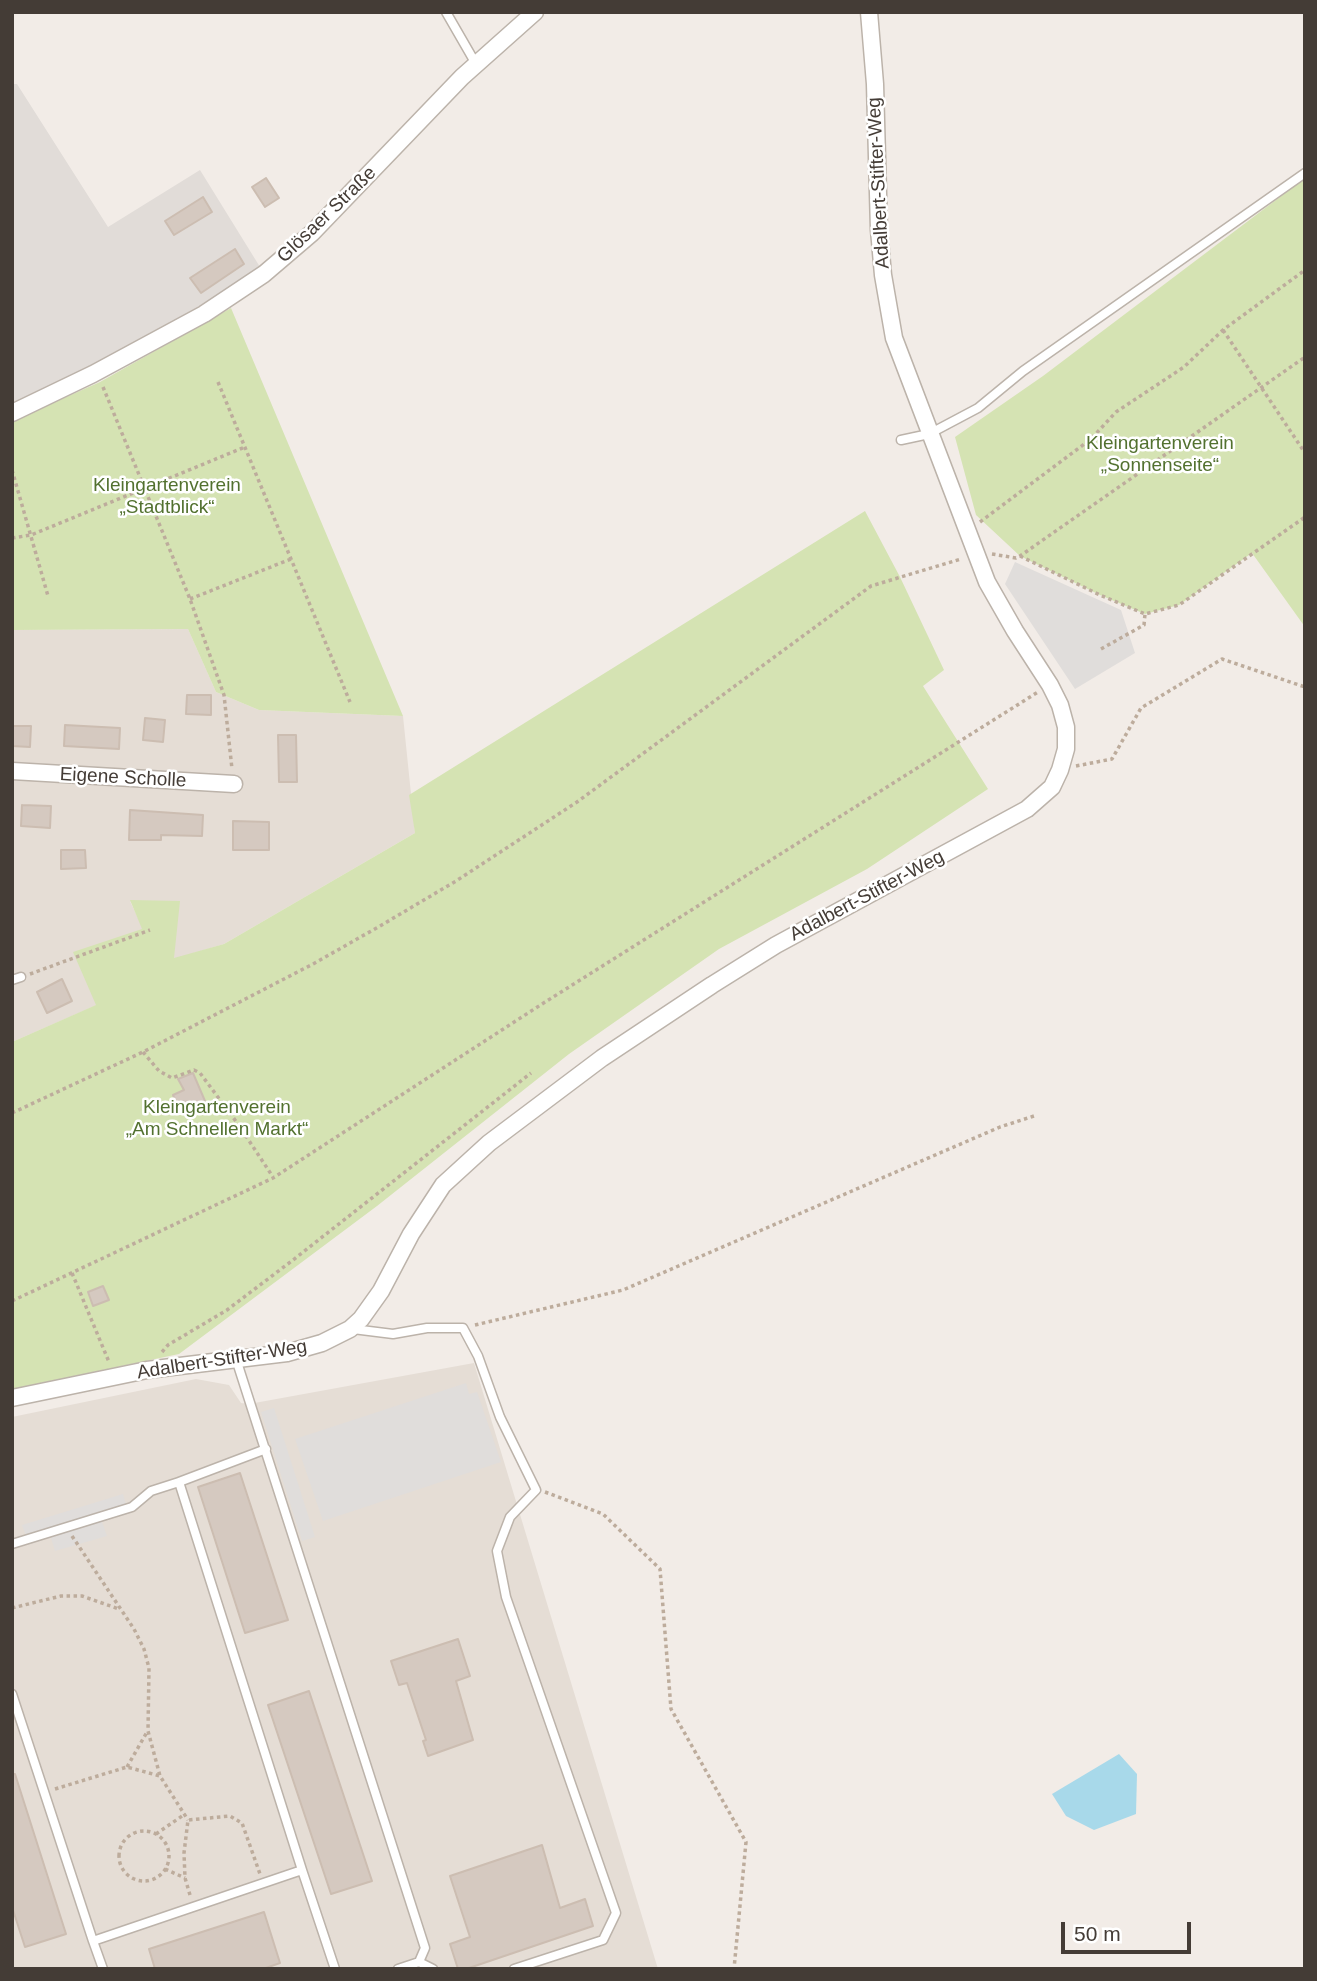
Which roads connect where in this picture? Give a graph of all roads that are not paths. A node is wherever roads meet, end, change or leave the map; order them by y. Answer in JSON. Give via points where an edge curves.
{"nodes":[{"id":1,"x":446,"y":12,"type":"edge"},
{"id":2,"x":535,"y":12,"type":"edge"},
{"id":3,"x":869,"y":12,"type":"edge"},
{"id":4,"x":476,"y":65,"type":"junction"},
{"id":5,"x":1305,"y":173,"type":"edge"},
{"id":6,"x":12,"y":413,"type":"edge"},
{"id":7,"x":929,"y":434,"type":"junction"},
{"id":8,"x":901,"y":440,"type":"dead end"},
{"id":9,"x":12,"y":771,"type":"edge"},
{"id":10,"x":234,"y":784,"type":"road end"},
{"id":11,"x":350,"y":1329,"type":"junction"},
{"id":12,"x":236,"y":1359,"type":"junction"},
{"id":13,"x":12,"y":1398,"type":"edge"},
{"id":14,"x":266,"y":1449,"type":"junction"},
{"id":15,"x":179,"y":1482,"type":"junction"},
{"id":16,"x":12,"y":1544,"type":"edge"},
{"id":17,"x":12,"y":1694,"type":"edge"},
{"id":18,"x":302,"y":1870,"type":"junction"},
{"id":19,"x":93,"y":1941,"type":"junction"},
{"id":20,"x":419,"y":1962,"type":"junction"},
{"id":21,"x":103,"y":1969,"type":"edge"},
{"id":22,"x":335,"y":1969,"type":"edge"},
{"id":23,"x":398,"y":1969,"type":"edge"},
{"id":24,"x":433,"y":1969,"type":"edge"},
{"id":25,"x":514,"y":1969,"type":"edge"}],
"edges":[{"from":1,"to":4,"type":"lane"},
{"from":2,"to":4,"type":"street","name":"Glösaer Straße"},
{"from":3,"to":7,"type":"street","name":"Adalbert-Stifter-Weg","via":[[883,275],[894,338]]},
{"from":4,"to":6,"type":"street","name":"Glösaer Straße","via":[[312,233],[271,268],[204,314]]},
{"from":5,"to":7,"type":"lane","via":[[1023,371],[978,408]]},
{"from":7,"to":8,"type":"lane"},
{"from":7,"to":11,"type":"street","name":"Adalbert-Stifter-Weg","via":[[967,531],[982,554],[987,582],[1060,705],[1066,749],[1052,787],[1027,808],[722,978],[602,1058],[489,1143],[443,1185],[381,1291]]},
{"from":9,"to":10,"type":"street","name":"Eigene Scholle"},
{"from":11,"to":12,"type":"street","name":"Adalbert-Stifter-Weg","via":[[287,1353]]},
{"from":11,"to":25,"type":"lane","via":[[393,1334],[463,1328],[536,1490],[510,1517],[497,1551],[506,1597],[617,1913],[603,1940]]},
{"from":12,"to":13,"type":"street","name":"Adalbert-Stifter-Weg","via":[[147,1370]]},
{"from":12,"to":14,"type":"lane"},
{"from":14,"to":15,"type":"lane"},
{"from":14,"to":20,"type":"lane","via":[[425,1948]]},
{"from":15,"to":16,"type":"lane","via":[[151,1491],[132,1507]]},
{"from":15,"to":18,"type":"lane"},
{"from":17,"to":19,"type":"lane"},
{"from":18,"to":19,"type":"lane"},
{"from":18,"to":22,"type":"lane"},
{"from":19,"to":21,"type":"lane"},
{"from":20,"to":23,"type":"lane"},
{"from":20,"to":24,"type":"lane"}]}
